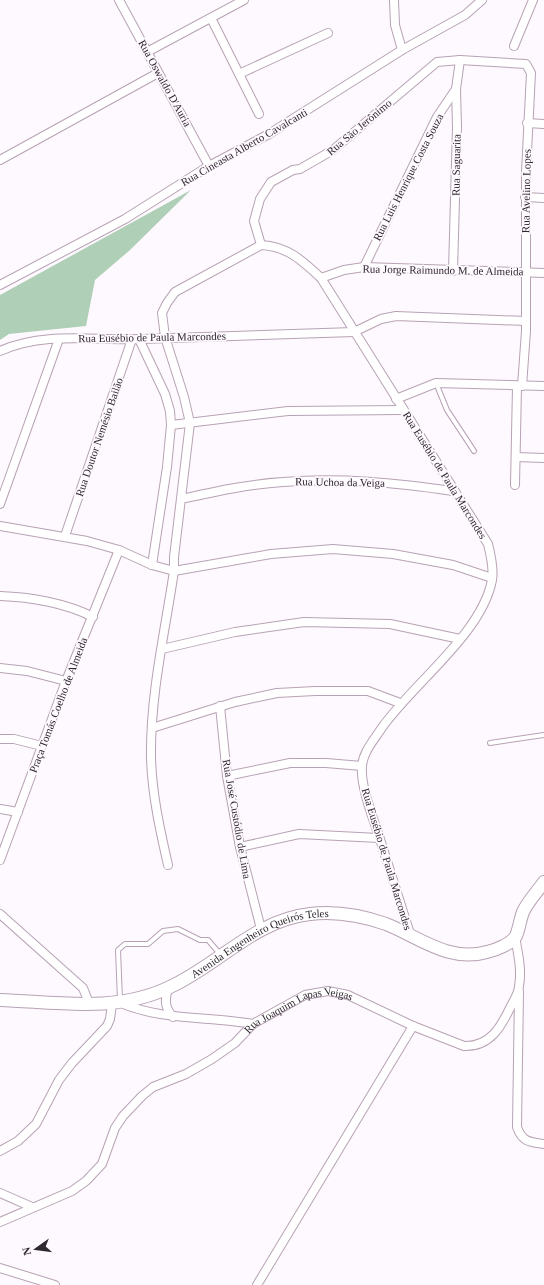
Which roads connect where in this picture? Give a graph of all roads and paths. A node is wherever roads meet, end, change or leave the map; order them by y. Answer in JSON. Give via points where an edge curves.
{"nodes":[{"id":1,"x":119,"y":0,"type":"edge"},
{"id":2,"x":244,"y":0,"type":"edge"},
{"id":3,"x":394,"y":0,"type":"edge"},
{"id":4,"x":482,"y":0,"type":"edge"},
{"id":5,"x":533,"y":0,"type":"edge"},
{"id":6,"x":211,"y":18,"type":"junction"},
{"id":7,"x":328,"y":33,"type":"dead end"},
{"id":8,"x":514,"y":46,"type":"dead end"},
{"id":9,"x":402,"y":50,"type":"junction"},
{"id":10,"x":147,"y":52,"type":"junction"},
{"id":11,"x":460,"y":60,"type":"junction"},
{"id":12,"x":158,"y":73,"type":"junction"},
{"id":13,"x":239,"y":74,"type":"junction"},
{"id":14,"x":456,"y":89,"type":"junction"},
{"id":15,"x":259,"y":114,"type":"dead end"},
{"id":16,"x":528,"y":123,"type":"junction"},
{"id":17,"x":544,"y":124,"type":"edge"},
{"id":18,"x":0,"y":160,"type":"edge"},
{"id":19,"x":209,"y":166,"type":"junction"},
{"id":20,"x":525,"y":197,"type":"junction"},
{"id":21,"x":544,"y":198,"type":"edge"},
{"id":22,"x":261,"y":245,"type":"junction"},
{"id":23,"x":364,"y":267,"type":"junction"},
{"id":24,"x":453,"y":271,"type":"junction"},
{"id":25,"x":526,"y":272,"type":"junction"},
{"id":26,"x":544,"y":273,"type":"edge"},
{"id":27,"x":320,"y":278,"type":"junction"},
{"id":28,"x":0,"y":285,"type":"edge"},
{"id":29,"x":526,"y":320,"type":"junction"},
{"id":30,"x":354,"y":332,"type":"junction"},
{"id":31,"x":164,"y":337,"type":"junction"},
{"id":32,"x":59,"y":338,"type":"junction"},
{"id":33,"x":136,"y":339,"type":"junction"},
{"id":34,"x":0,"y":351,"type":"edge"},
{"id":35,"x":436,"y":383,"type":"junction"},
{"id":36,"x":519,"y":386,"type":"junction"},
{"id":37,"x":544,"y":386,"type":"edge"},
{"id":38,"x":396,"y":399,"type":"junction"},
{"id":39,"x":403,"y":410,"type":"junction"},
{"id":40,"x":190,"y":424,"type":"junction"},
{"id":41,"x":171,"y":425,"type":"junction"},
{"id":42,"x":474,"y":451,"type":"dead end"},
{"id":43,"x":516,"y":457,"type":"junction"},
{"id":44,"x":544,"y":458,"type":"edge"},
{"id":45,"x":516,"y":485,"type":"dead end"},
{"id":46,"x":453,"y":491,"type":"junction"},
{"id":47,"x":181,"y":499,"type":"junction"},
{"id":48,"x":0,"y":504,"type":"edge"},
{"id":49,"x":0,"y":526,"type":"edge"},
{"id":50,"x":66,"y":536,"type":"junction"},
{"id":51,"x":119,"y":550,"type":"junction"},
{"id":52,"x":152,"y":565,"type":"junction"},
{"id":53,"x":174,"y":571,"type":"junction"},
{"id":54,"x":492,"y":578,"type":"junction"},
{"id":55,"x":0,"y":596,"type":"edge"},
{"id":56,"x":92,"y":617,"type":"junction"},
{"id":57,"x":460,"y":639,"type":"junction"},
{"id":58,"x":162,"y":649,"type":"junction"},
{"id":59,"x":0,"y":668,"type":"edge"},
{"id":60,"x":66,"y":681,"type":"junction"},
{"id":61,"x":400,"y":703,"type":"junction"},
{"id":62,"x":220,"y":706,"type":"junction"},
{"id":63,"x":152,"y":728,"type":"junction"},
{"id":64,"x":544,"y":735,"type":"edge"},
{"id":65,"x":0,"y":738,"type":"edge"},
{"id":66,"x":490,"y":743,"type":"dead end"},
{"id":67,"x":42,"y":746,"type":"junction"},
{"id":68,"x":362,"y":766,"type":"junction"},
{"id":69,"x":227,"y":776,"type":"junction"},
{"id":70,"x":0,"y":809,"type":"edge"},
{"id":71,"x":18,"y":812,"type":"junction"},
{"id":72,"x":379,"y":838,"type":"junction"},
{"id":73,"x":240,"y":847,"type":"junction"},
{"id":74,"x":0,"y":860,"type":"edge"},
{"id":75,"x":168,"y":865,"type":"dead end"},
{"id":76,"x":544,"y":882,"type":"edge"},
{"id":77,"x":0,"y":914,"type":"edge"},
{"id":78,"x":261,"y":929,"type":"junction"},
{"id":79,"x":411,"y":937,"type":"junction"},
{"id":80,"x":515,"y":937,"type":"junction"},
{"id":81,"x":222,"y":956,"type":"junction"},
{"id":82,"x":168,"y":988,"type":"junction"},
{"id":83,"x":519,"y":988,"type":"junction"},
{"id":84,"x":0,"y":1000,"type":"edge"},
{"id":85,"x":90,"y":1003,"type":"junction"},
{"id":86,"x":116,"y":1003,"type":"junction"},
{"id":87,"x":173,"y":1016,"type":"junction"},
{"id":88,"x":254,"y":1024,"type":"junction"},
{"id":89,"x":413,"y":1026,"type":"junction"},
{"id":90,"x":544,"y":1144,"type":"edge"},
{"id":91,"x":1,"y":1148,"type":"edge"},
{"id":92,"x":0,"y":1193,"type":"edge"},
{"id":93,"x":32,"y":1207,"type":"junction"},
{"id":94,"x":0,"y":1222,"type":"edge"},
{"id":95,"x":0,"y":1268,"type":"edge"},
{"id":96,"x":55,"y":1285,"type":"edge"},
{"id":97,"x":257,"y":1285,"type":"edge"}],
"edges":[{"from":1,"to":10,"type":"street","name":"Rua Oswaldo D'Auria"},
{"from":2,"to":6,"type":"street"},
{"from":3,"to":9,"type":"street","via":[[395,25]]},
{"from":4,"to":9,"type":"street","name":"Rua Cineasta Alberto Cavalcanti","via":[[465,15]]},
{"from":5,"to":8,"type":"street"},
{"from":6,"to":10,"type":"street"},
{"from":6,"to":13,"type":"street"},
{"from":7,"to":13,"type":"street"},
{"from":9,"to":19,"type":"street","name":"Rua Cineasta Alberto Cavalcanti","via":[[269,134]]},
{"from":10,"to":12,"type":"street","name":"Rua Oswaldo D'Auria"},
{"from":11,"to":14,"type":"street","name":"Rua Saguarita"},
{"from":11,"to":16,"type":"street","name":"Rua Avelino Lopes","via":[[526,64],[531,73]]},
{"from":11,"to":22,"type":"street","name":"Rua São Jerônimo","via":[[437,62],[333,150],[300,170],[293,170],[271,182],[260,199],[254,221]]},
{"from":12,"to":18,"type":"street"},
{"from":12,"to":19,"type":"street","name":"Rua Oswaldo D'Auria"},
{"from":13,"to":15,"type":"street"},
{"from":14,"to":23,"type":"street","name":"Rua Luis Henrique Costa Souza","via":[[437,117]]},
{"from":14,"to":24,"type":"street","name":"Rua Saguarita"},
{"from":16,"to":17,"type":"street"},
{"from":16,"to":20,"type":"street","name":"Rua Avelino Lopes"},
{"from":19,"to":28,"type":"street","name":"Rua Cineasta Alberto Cavalcanti","via":[[125,219]]},
{"from":20,"to":21,"type":"street"},
{"from":20,"to":25,"type":"street","name":"Rua Avelino Lopes"},
{"from":22,"to":27,"type":"street","via":[[287,251],[302,260]]},
{"from":22,"to":31,"type":"street","via":[[175,292],[162,313]]},
{"from":23,"to":24,"type":"street","name":"Rua Jorge Raimundo M. de Almeida"},
{"from":23,"to":27,"type":"street","name":"Rua Jorge Raimundo M. de Almeida"},
{"from":24,"to":25,"type":"street","name":"Rua Jorge Raimundo M. de Almeida"},
{"from":25,"to":26,"type":"street","name":"Rua Jorge Raimundo M. de Almeida"},
{"from":25,"to":29,"type":"street","name":"Rua Avelino Lopes"},
{"from":27,"to":30,"type":"street"},
{"from":29,"to":30,"type":"street","via":[[396,316],[380,319]]},
{"from":29,"to":36,"type":"street","name":"Rua Avelino Lopes"},
{"from":30,"to":31,"type":"street","name":"Rua Eusébio de Paula Marcondes"},
{"from":30,"to":38,"type":"street","name":"Rua Eusébio de Paula Marcondes"},
{"from":31,"to":33,"type":"street","name":"Rua Eusébio de Paula Marcondes"},
{"from":31,"to":40,"type":"street"},
{"from":32,"to":33,"type":"street","name":"Rua Eusébio de Paula Marcondes"},
{"from":32,"to":34,"type":"street","name":"Rua Eusébio de Paula Marcondes","via":[[33,341]]},
{"from":32,"to":48,"type":"street"},
{"from":33,"to":41,"type":"street","via":[[165,394]]},
{"from":33,"to":50,"type":"street","name":"Rua Doutor Nemésio Bailão"},
{"from":35,"to":36,"type":"street"},
{"from":35,"to":38,"type":"street"},
{"from":35,"to":42,"type":"lane","via":[[447,410]]},
{"from":36,"to":37,"type":"street"},
{"from":36,"to":43,"type":"street","name":"Rua Avelino Lopes","via":[[515,423]]},
{"from":38,"to":39,"type":"street","name":"Rua Eusébio de Paula Marcondes"},
{"from":39,"to":40,"type":"street","via":[[288,411]]},
{"from":39,"to":46,"type":"street","name":"Rua Eusébio de Paula Marcondes"},
{"from":40,"to":41,"type":"street"},
{"from":40,"to":47,"type":"street"},
{"from":41,"to":52,"type":"street"},
{"from":43,"to":44,"type":"street"},
{"from":43,"to":45,"type":"street","name":"Rua Avelino Lopes"},
{"from":46,"to":47,"type":"street","name":"Rua Uchoa da Veiga","via":[[394,483],[334,480],[282,482]]},
{"from":46,"to":54,"type":"street","name":"Rua Eusébio de Paula Marcondes","via":[[488,544]]},
{"from":47,"to":53,"type":"street"},
{"from":49,"to":50,"type":"street"},
{"from":50,"to":51,"type":"street"},
{"from":51,"to":52,"type":"street"},
{"from":51,"to":56,"type":"street","name":"Praça Tomás Coelho de Almeida"},
{"from":52,"to":53,"type":"street"},
{"from":53,"to":54,"type":"street","via":[[271,554],[333,549],[393,554],[452,565]]},
{"from":53,"to":58,"type":"street"},
{"from":54,"to":57,"type":"street","name":"Rua Eusébio de Paula Marcondes","via":[[489,593],[480,613]]},
{"from":55,"to":56,"type":"street","via":[[49,603],[82,611]]},
{"from":56,"to":60,"type":"street","name":"Praça Tomás Coelho de Almeida"},
{"from":57,"to":58,"type":"street","via":[[390,624],[304,622],[235,632]]},
{"from":57,"to":61,"type":"street","name":"Rua Eusébio de Paula Marcondes"},
{"from":58,"to":63,"type":"street"},
{"from":59,"to":60,"type":"street","via":[[27,671]]},
{"from":60,"to":67,"type":"street","name":"Praça Tomás Coelho de Almeida"},
{"from":61,"to":62,"type":"street","via":[[368,691],[315,691],[277,693]]},
{"from":61,"to":68,"type":"street","name":"Rua Eusébio de Paula Marcondes","via":[[366,751]]},
{"from":62,"to":63,"type":"street"},
{"from":62,"to":69,"type":"street","name":"Rua José Custódio de Lima"},
{"from":63,"to":75,"type":"street","via":[[151,758],[156,811]]},
{"from":64,"to":66,"type":"lane"},
{"from":65,"to":67,"type":"street"},
{"from":67,"to":71,"type":"street","name":"Praça Tomás Coelho de Almeida"},
{"from":68,"to":69,"type":"street","via":[[326,762],[290,763]]},
{"from":68,"to":72,"type":"street","name":"Rua Eusébio de Paula Marcondes","via":[[366,793]]},
{"from":69,"to":73,"type":"street","name":"Rua José Custódio de Lima"},
{"from":70,"to":71,"type":"street"},
{"from":71,"to":74,"type":"street","name":"Praça Tomás Coelho de Almeida"},
{"from":72,"to":73,"type":"street","via":[[299,834]]},
{"from":72,"to":79,"type":"street","name":"Rua Eusébio de Paula Marcondes"},
{"from":73,"to":78,"type":"street","name":"Rua José Custódio de Lima"},
{"from":76,"to":80,"type":"main road","name":"Rua Joaquim Lapas Veigas","via":[[523,913]]},
{"from":77,"to":85,"type":"street","via":[[83,988]]},
{"from":78,"to":79,"type":"main road","name":"Avenida Engenheiro Queirós Teles","via":[[286,919],[311,914],[340,914],[387,925]]},
{"from":78,"to":81,"type":"main road","name":"Avenida Engenheiro Queirós Teles"},
{"from":79,"to":80,"type":"main road","name":"Avenida Engenheiro Queirós Teles","via":[[438,950],[465,955],[500,948]]},
{"from":80,"to":83,"type":"street","name":"Rua Joaquim Lapas Veigas","via":[[519,956]]},
{"from":81,"to":82,"type":"main road","name":"Avenida Engenheiro Queirós Teles"},
{"from":81,"to":86,"type":"lane","via":[[208,940],[200,940],[178,929],[163,931],[148,944],[125,944],[118,950]]},
{"from":82,"to":86,"type":"main road","name":"Avenida Engenheiro Queirós Teles","via":[[142,998]]},
{"from":82,"to":87,"type":"street","via":[[165,1000],[167,1010]]},
{"from":83,"to":89,"type":"street","name":"Rua Joaquim Lapas Veigas","via":[[497,1032],[481,1044],[464,1046]]},
{"from":83,"to":90,"type":"street","via":[[517,1127],[521,1137],[528,1142]]},
{"from":84,"to":85,"type":"main road","name":"Avenida Engenheiro Queirós Teles"},
{"from":85,"to":86,"type":"main road","name":"Avenida Engenheiro Queirós Teles"},
{"from":86,"to":87,"type":"street","via":[[142,1011]]},
{"from":86,"to":91,"type":"street","via":[[107,1026],[72,1062],[36,1124],[18,1141]]},
{"from":87,"to":88,"type":"street"},
{"from":88,"to":89,"type":"street","name":"Rua Joaquim Lapas Veigas","via":[[305,995],[328,991],[348,995]]},
{"from":88,"to":93,"type":"street","name":"Rua Joaquim Lapas Veigas","via":[[235,1043],[212,1059],[186,1074],[153,1087],[142,1096],[115,1128],[102,1164],[95,1172],[72,1191]]},
{"from":89,"to":97,"type":"street"},
{"from":92,"to":93,"type":"street"},
{"from":93,"to":94,"type":"street","name":"Rua Joaquim Lapas Veigas"},
{"from":95,"to":96,"type":"street"}]}
